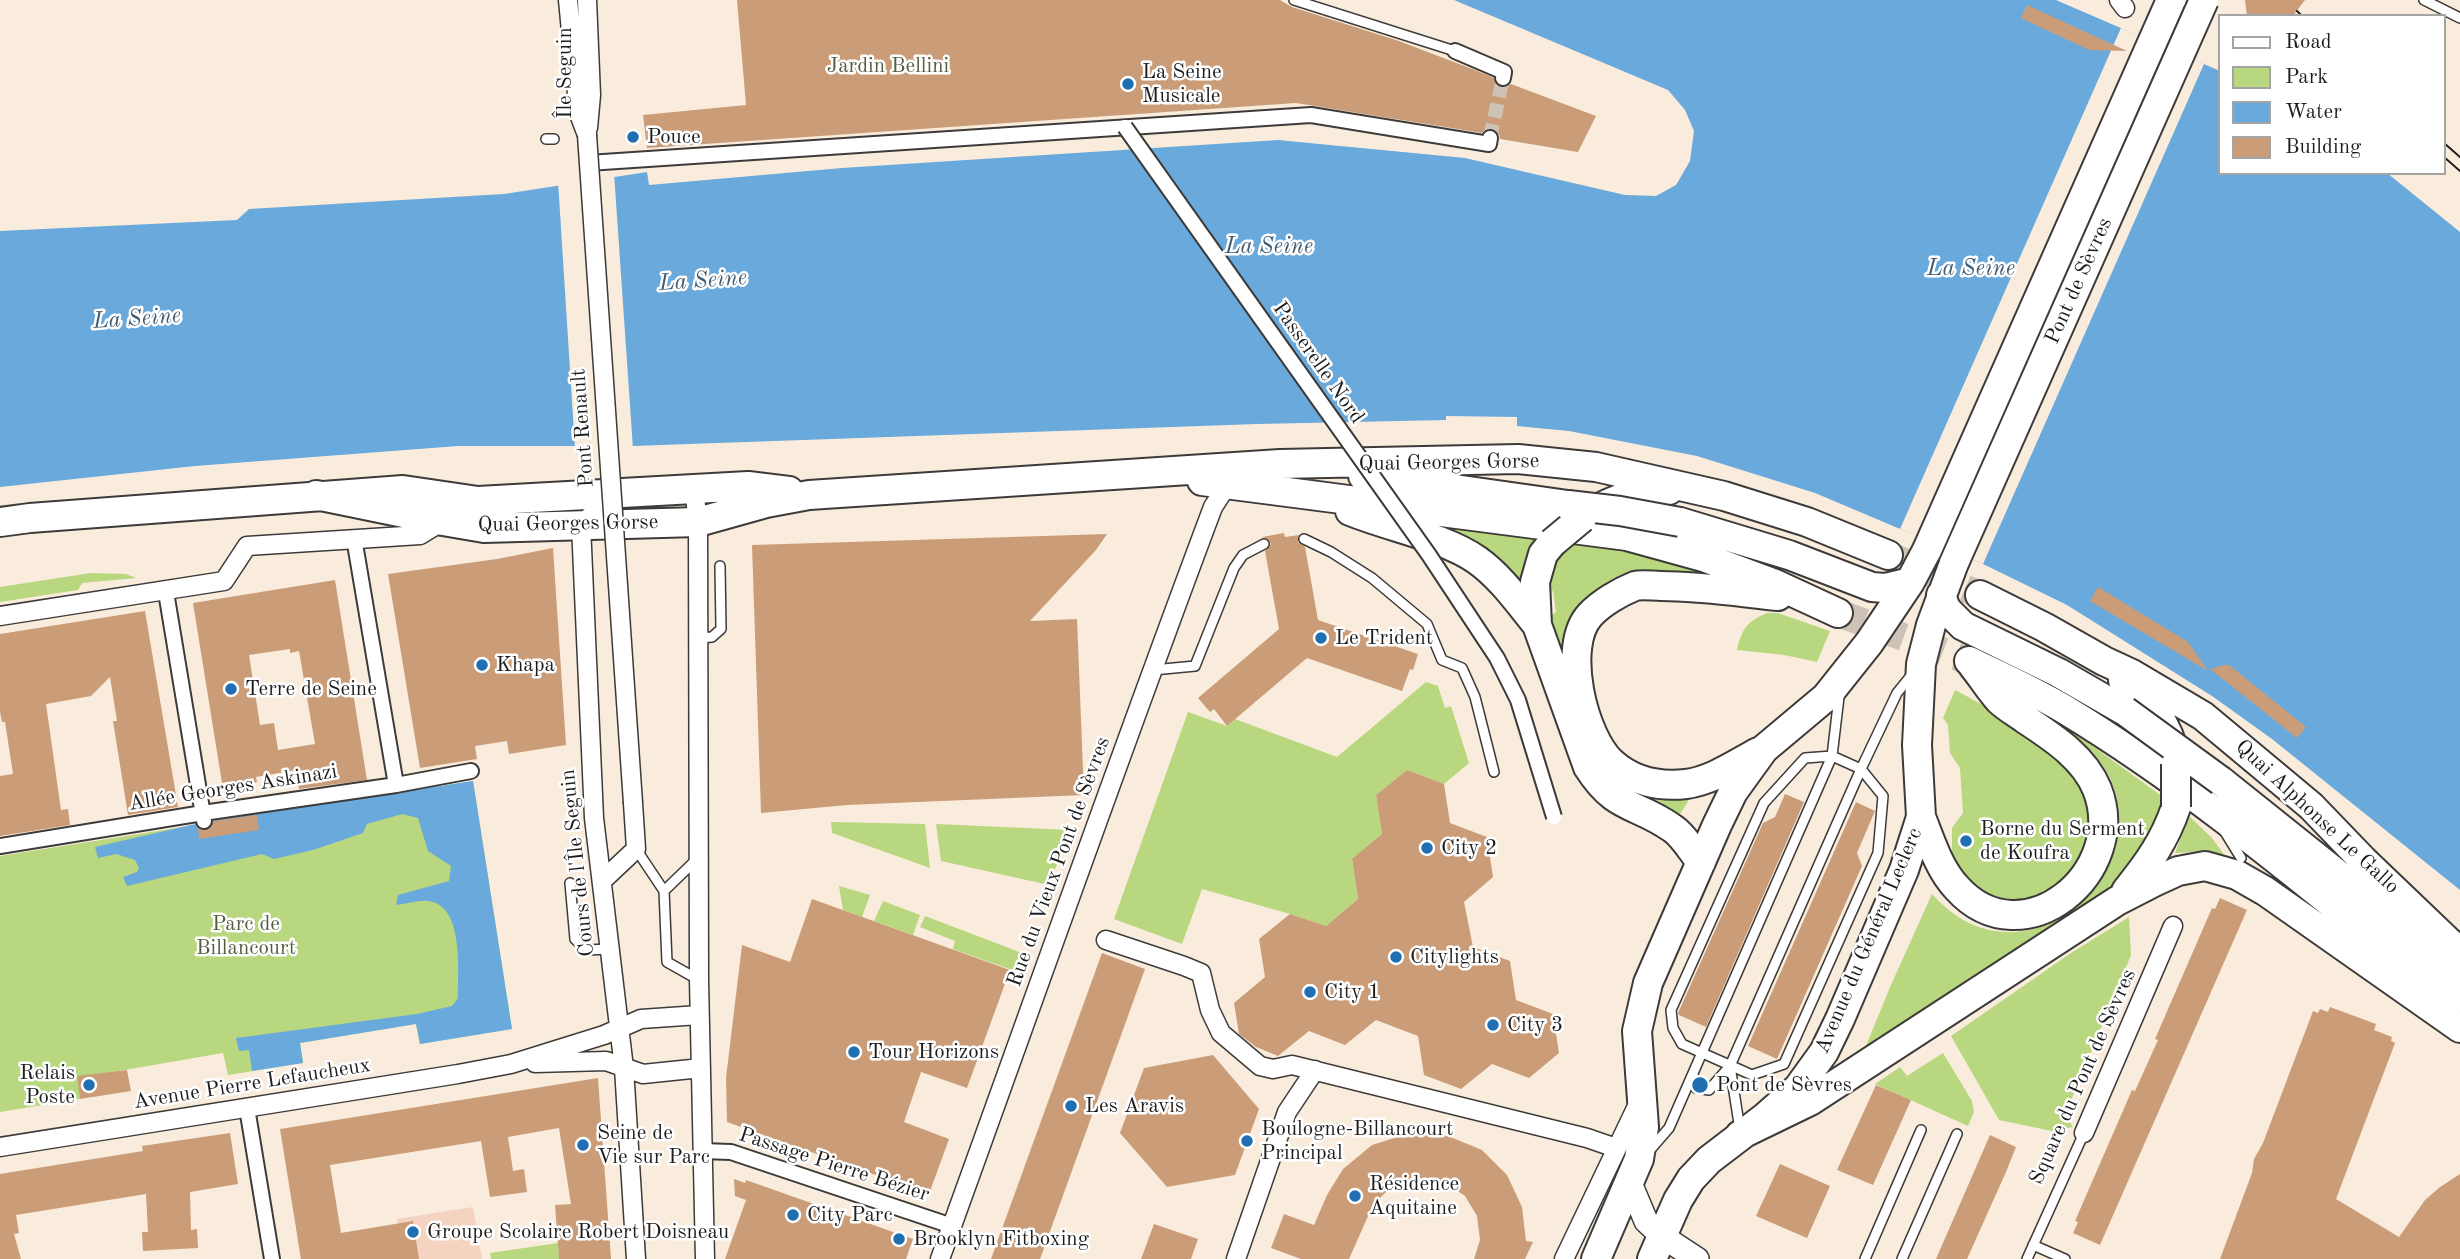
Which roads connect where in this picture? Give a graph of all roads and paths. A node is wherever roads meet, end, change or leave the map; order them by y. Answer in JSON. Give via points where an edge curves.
{"nodes":[{"id":1,"x":568,"y":0,"type":"edge"},
{"id":2,"x":586,"y":0,"type":"edge"},
{"id":3,"x":1294,"y":0,"type":"edge"},
{"id":4,"x":2171,"y":0,"type":"edge"},
{"id":5,"x":2204,"y":0,"type":"edge"},
{"id":6,"x":2424,"y":0,"type":"edge"},
{"id":7,"x":2460,"y":18,"type":"edge"},
{"id":8,"x":1455,"y":51,"type":"joint"},
{"id":9,"x":1503,"y":78,"type":"dead end"},
{"id":10,"x":1125,"y":127,"type":"junction"},
{"id":11,"x":587,"y":135,"type":"junction"},
{"id":12,"x":1490,"y":138,"type":"dead end"},
{"id":13,"x":588,"y":163,"type":"junction"},
{"id":14,"x":1280,"y":464,"type":"junction"},
{"id":15,"x":1165,"y":472,"type":"junction"},
{"id":16,"x":1228,"y":484,"type":"junction"},
{"id":17,"x":694,"y":489,"type":"junction"},
{"id":18,"x":635,"y":493,"type":"junction"},
{"id":19,"x":316,"y":495,"type":"junction"},
{"id":20,"x":809,"y":495,"type":"junction"},
{"id":21,"x":1308,"y":495,"type":"junction"},
{"id":22,"x":1724,"y":496,"type":"junction"},
{"id":23,"x":1575,"y":511,"type":"junction"},
{"id":24,"x":0,"y":522,"type":"edge"},
{"id":25,"x":443,"y":522,"type":"junction"},
{"id":26,"x":698,"y":522,"type":"junction"},
{"id":27,"x":580,"y":525,"type":"junction"},
{"id":28,"x":354,"y":538,"type":"junction"},
{"id":29,"x":1304,"y":539,"type":"dead end"},
{"id":30,"x":1264,"y":544,"type":"dead end"},
{"id":31,"x":1888,"y":555,"type":"tunnel mouth"},
{"id":32,"x":1954,"y":563,"type":"joint"},
{"id":33,"x":720,"y":566,"type":"dead end"},
{"id":34,"x":1910,"y":582,"type":"junction"},
{"id":35,"x":166,"y":592,"type":"junction"},
{"id":36,"x":1980,"y":595,"type":"tunnel mouth"},
{"id":37,"x":1941,"y":596,"type":"junction"},
{"id":38,"x":1812,"y":600,"type":"junction"},
{"id":39,"x":1838,"y":613,"type":"tunnel mouth"},
{"id":40,"x":0,"y":616,"type":"edge"},
{"id":41,"x":1537,"y":625,"type":"junction"},
{"id":42,"x":697,"y":638,"type":"junction"},
{"id":43,"x":2104,"y":661,"type":"junction"},
{"id":44,"x":1922,"y":664,"type":"junction"},
{"id":45,"x":1151,"y":670,"type":"junction"},
{"id":46,"x":1845,"y":674,"type":"junction"},
{"id":47,"x":1764,"y":749,"type":"junction"},
{"id":48,"x":1832,"y":757,"type":"junction"},
{"id":49,"x":1861,"y":769,"type":"junction"},
{"id":50,"x":471,"y":771,"type":"dead end"},
{"id":51,"x":1494,"y":772,"type":"dead end"},
{"id":52,"x":396,"y":785,"type":"junction"},
{"id":53,"x":2185,"y":802,"type":"junction"},
{"id":54,"x":1554,"y":817,"type":"dead end"},
{"id":55,"x":1922,"y":817,"type":"junction"},
{"id":56,"x":204,"y":818,"type":"junction"},
{"id":57,"x":0,"y":846,"type":"edge"},
{"id":58,"x":636,"y":849,"type":"junction"},
{"id":59,"x":699,"y":858,"type":"junction"},
{"id":60,"x":2241,"y":858,"type":"dead end"},
{"id":61,"x":1700,"y":862,"type":"junction"},
{"id":62,"x":602,"y":881,"type":"junction"},
{"id":63,"x":569,"y":883,"type":"dead end"},
{"id":64,"x":664,"y":891,"type":"junction"},
{"id":65,"x":2117,"y":901,"type":"junction"},
{"id":66,"x":2173,"y":926,"type":"dead end"},
{"id":67,"x":1106,"y":940,"type":"dead end"},
{"id":68,"x":610,"y":948,"type":"junction"},
{"id":69,"x":2460,"y":953,"type":"edge"},
{"id":70,"x":2460,"y":978,"type":"edge"},
{"id":71,"x":699,"y":980,"type":"junction"},
{"id":72,"x":2460,"y":1007,"type":"edge"},
{"id":73,"x":699,"y":1015,"type":"junction"},
{"id":74,"x":619,"y":1028,"type":"junction"},
{"id":75,"x":2460,"y":1028,"type":"edge"},
{"id":76,"x":1702,"y":1053,"type":"junction"},
{"id":77,"x":511,"y":1064,"type":"junction"},
{"id":78,"x":1730,"y":1066,"type":"junction"},
{"id":79,"x":624,"y":1068,"type":"junction"},
{"id":80,"x":701,"y":1068,"type":"junction"},
{"id":81,"x":1315,"y":1070,"type":"junction"},
{"id":82,"x":1693,"y":1074,"type":"junction"},
{"id":83,"x":247,"y":1108,"type":"junction"},
{"id":84,"x":1921,"y":1130,"type":"dead end"},
{"id":85,"x":2084,"y":1133,"type":"joint"},
{"id":86,"x":1957,"y":1134,"type":"dead end"},
{"id":87,"x":1740,"y":1135,"type":"junction"},
{"id":88,"x":0,"y":1147,"type":"edge"},
{"id":89,"x":702,"y":1151,"type":"junction"},
{"id":90,"x":1628,"y":1163,"type":"junction"},
{"id":91,"x":952,"y":1226,"type":"junction"},
{"id":92,"x":2033,"y":1245,"type":"junction"},
{"id":93,"x":1657,"y":1247,"type":"edge"},
{"id":94,"x":272,"y":1259,"type":"edge"},
{"id":95,"x":636,"y":1259,"type":"edge"},
{"id":96,"x":705,"y":1259,"type":"edge"},
{"id":97,"x":940,"y":1259,"type":"edge"},
{"id":98,"x":1236,"y":1259,"type":"edge"},
{"id":99,"x":1564,"y":1259,"type":"edge"},
{"id":100,"x":1596,"y":1259,"type":"edge"},
{"id":101,"x":1697,"y":1259,"type":"edge"},
{"id":102,"x":1865,"y":1259,"type":"edge"},
{"id":103,"x":1902,"y":1259,"type":"edge"},
{"id":104,"x":2027,"y":1259,"type":"edge"},
{"id":105,"x":2064,"y":1259,"type":"edge"}],
"edges":[{"from":1,"to":11,"type":"street","name":"Île Seguin","via":[[579,114]]},
{"from":2,"to":11,"type":"street","name":"Île Seguin","via":[[591,95]]},
{"from":3,"to":8,"type":"lane"},
{"from":4,"to":34,"type":"main road","name":"Pont de Sèvres","bridge":true},
{"from":5,"to":32,"type":"main road","name":"Pont de Sèvres","bridge":true},
{"from":6,"to":7,"type":"lane"},
{"from":8,"to":9,"type":"street","via":[[1504,72]]},
{"from":10,"to":12,"type":"street","via":[[1311,115],[1489,144]]},
{"from":10,"to":13,"type":"street"},
{"from":10,"to":54,"type":"street","name":"Passerelle Nord","bridge":true,"via":[[1497,658],[1518,700]]},
{"from":11,"to":13,"type":"street","name":"Pont Renault","bridge":true},
{"from":13,"to":58,"type":"street","name":"Pont Renault","bridge":true},
{"from":14,"to":15,"type":"main road","name":"Quai Georges Gorse"},
{"from":14,"to":22,"type":"main road","name":"Quai Georges Gorse","via":[[1518,459],[1596,467]]},
{"from":14,"to":23,"type":"main road"},
{"from":15,"to":16,"type":"main road","name":"Quai Georges Gorse"},
{"from":15,"to":20,"type":"main road","name":"Quai Georges Gorse"},
{"from":16,"to":21,"type":"main road","name":"Quai Georges Gorse"},
{"from":16,"to":45,"type":"street","name":"Rue du Vieux Pont de Sèvres","via":[[1213,507]]},
{"from":17,"to":18,"type":"main road","name":"Quai Georges Gorse"},
{"from":17,"to":20,"type":"main road","name":"Quai Georges Gorse","via":[[748,486]]},
{"from":17,"to":26,"type":"street"},
{"from":18,"to":19,"type":"main road","name":"Quai Georges Gorse","via":[[478,501],[403,490]]},
{"from":18,"to":27,"type":"street","via":[[604,503]]},
{"from":19,"to":24,"type":"main road","name":"Quai Georges Gorse"},
{"from":19,"to":25,"type":"main road","name":"Quai Georges Gorse"},
{"from":20,"to":26,"type":"main road","name":"Quai Georges Gorse"},
{"from":21,"to":38,"type":"main road","name":"Quai Georges Gorse","via":[[1627,536],[1703,557]]},
{"from":21,"to":41,"type":"main road","via":[[1452,546],[1478,561]]},
{"from":22,"to":23,"type":"main road","via":[[1658,490]]},
{"from":22,"to":31,"type":"main road","name":"Quai Georges Gorse","via":[[1807,522]]},
{"from":23,"to":34,"type":"main road","bridge":true,"via":[[1620,511],[1680,522],[1872,586]]},
{"from":23,"to":41,"type":"main road","bridge":true,"via":[[1544,554],[1535,582]]},
{"from":25,"to":27,"type":"main road","name":"Quai Georges Gorse","via":[[484,528]]},
{"from":25,"to":28,"type":"street","via":[[420,535]]},
{"from":26,"to":27,"type":"main road","name":"Quai Georges Gorse"},
{"from":26,"to":42,"type":"street"},
{"from":27,"to":62,"type":"street","name":"Cours de l'Île Seguin","via":[[594,818]]},
{"from":28,"to":35,"type":"street","via":[[247,545],[224,580]]},
{"from":28,"to":52,"type":"street"},
{"from":29,"to":51,"type":"lane","via":[[1372,578],[1427,624],[1442,660],[1462,668],[1475,697]]},
{"from":30,"to":45,"type":"lane","via":[[1243,555],[1234,568],[1195,666]]},
{"from":32,"to":37,"type":"main road","name":"Avenue du Général Leclerc"},
{"from":33,"to":42,"type":"lane","via":[[721,629],[712,638]]},
{"from":34,"to":46,"type":"main road"},
{"from":35,"to":40,"type":"street"},
{"from":35,"to":56,"type":"street"},
{"from":36,"to":43,"type":"main road","name":"Quai Alphonse Le Gallo"},
{"from":37,"to":44,"type":"main road","name":"Avenue du Général Leclerc"},
{"from":37,"to":70,"type":"main road","bridge":true,"via":[[1946,609],[1963,626],[2125,711],[2221,781]]},
{"from":38,"to":39,"type":"main road","name":"Quai Georges Gorse"},
{"from":38,"to":47,"type":"main road","via":[[1685,586],[1637,586],[1588,616],[1578,642],[1577,684],[1595,741],[1627,774],[1651,783],[1698,782]]},
{"from":41,"to":61,"type":"main road","via":[[1597,781],[1616,800],[1674,829]]},
{"from":42,"to":59,"type":"street"},
{"from":43,"to":53,"type":"main road","bridge":true,"via":[[2163,721],[2172,740]]},
{"from":43,"to":69,"type":"main road","name":"Quai Alphonse Le Gallo","via":[[2184,704],[2232,738],[2311,806]]},
{"from":44,"to":49,"type":"lane","via":[[1897,693]]},
{"from":44,"to":55,"type":"main road","name":"Avenue du Général Leclerc","via":[[1917,745]]},
{"from":45,"to":91,"type":"street","name":"Rue du Vieux Pont de Sèvres"},
{"from":46,"to":47,"type":"main road","via":[[1812,710]]},
{"from":46,"to":48,"type":"lane"},
{"from":47,"to":61,"type":"main road","via":[[1733,792]]},
{"from":48,"to":49,"type":"lane"},
{"from":48,"to":76,"type":"lane"},
{"from":48,"to":76,"type":"lane","via":[[1805,758],[1764,803],[1671,1010],[1673,1028],[1682,1044]]},
{"from":49,"to":78,"type":"lane"},
{"from":49,"to":78,"type":"lane","via":[[1883,796],[1878,853],[1784,1064],[1752,1075]]},
{"from":50,"to":52,"type":"street","name":"Allée Georges Askinazi"},
{"from":52,"to":56,"type":"street","name":"Allée Georges Askinazi"},
{"from":53,"to":55,"type":"main road","via":[[2063,709],[1969,661],[2000,701],[2069,751],[2090,775],[2098,790],[2102,839],[2089,872],[2069,894],[2040,910],[2008,916],[1986,910],[1957,888],[1941,865]]},
{"from":53,"to":60,"type":"lane","via":[[2210,811]]},
{"from":53,"to":65,"type":"main road","via":[[2147,866]]},
{"from":53,"to":72,"type":"main road"},
{"from":55,"to":87,"type":"main road","name":"Avenue du Général Leclerc","via":[[1904,870],[1824,1052],[1798,1088]]},
{"from":56,"to":57,"type":"street","name":"Allée Georges Askinazi"},
{"from":58,"to":62,"type":"street"},
{"from":58,"to":64,"type":"lane"},
{"from":59,"to":64,"type":"lane"},
{"from":59,"to":71,"type":"street"},
{"from":61,"to":90,"type":"main road","via":[[1642,1003],[1637,1031],[1644,1127]]},
{"from":62,"to":68,"type":"street","name":"Cours de l'Île Seguin"},
{"from":63,"to":68,"type":"lane","via":[[575,939],[586,950]]},
{"from":64,"to":71,"type":"lane","via":[[667,962]]},
{"from":65,"to":75,"type":"main road","via":[[2178,871],[2205,866],[2236,875],[2320,928]]},
{"from":65,"to":87,"type":"main road","via":[[1810,1101]]},
{"from":66,"to":85,"type":"street","name":"Square du Pont de Sèvres"},
{"from":67,"to":81,"type":"street","via":[[1201,974],[1221,1032],[1260,1066]]},
{"from":68,"to":74,"type":"street","name":"Cours de l'Île Seguin"},
{"from":71,"to":73,"type":"street"},
{"from":73,"to":74,"type":"street","name":"Avenue Pierre Lefaucheux","via":[[641,1019]]},
{"from":73,"to":80,"type":"street"},
{"from":74,"to":77,"type":"street","name":"Avenue Pierre Lefaucheux"},
{"from":74,"to":79,"type":"street","name":"Cours de l'Île Seguin"},
{"from":76,"to":78,"type":"lane"},
{"from":76,"to":82,"type":"lane"},
{"from":77,"to":79,"type":"street","name":"Avenue Pierre Lefaucheux","via":[[606,1061]]},
{"from":77,"to":83,"type":"street","name":"Avenue Pierre Lefaucheux"},
{"from":78,"to":82,"type":"lane","via":[[1709,1090],[1696,1088]]},
{"from":78,"to":87,"type":"lane"},
{"from":79,"to":80,"type":"street","name":"Avenue Pierre Lefaucheux","via":[[643,1074]]},
{"from":79,"to":95,"type":"street","name":"Cours de l'Île Seguin"},
{"from":80,"to":89,"type":"street"},
{"from":81,"to":90,"type":"street","via":[[1587,1138]]},
{"from":81,"to":98,"type":"street","via":[[1287,1112]]},
{"from":82,"to":90,"type":"lane","via":[[1655,1146]]},
{"from":83,"to":88,"type":"street","name":"Avenue Pierre Lefaucheux"},
{"from":83,"to":94,"type":"street"},
{"from":84,"to":102,"type":"lane"},
{"from":85,"to":92,"type":"lane","name":"Square du Pont de Sèvres"},
{"from":86,"to":103,"type":"lane"},
{"from":87,"to":93,"type":"main road","name":"Avenue du Général Leclerc","via":[[1691,1179]]},
{"from":89,"to":91,"type":"street","name":"Passage Pierre Bézier","via":[[731,1152]]},
{"from":89,"to":96,"type":"street"},
{"from":90,"to":93,"type":"street"},
{"from":90,"to":99,"type":"street"},
{"from":90,"to":100,"type":"main road"},
{"from":91,"to":97,"type":"street","name":"Rue du Vieux Pont de Sèvres"},
{"from":92,"to":104,"type":"lane","name":"Square du Pont de Sèvres"},
{"from":92,"to":105,"type":"lane"},
{"from":93,"to":101,"type":"street"}]}
